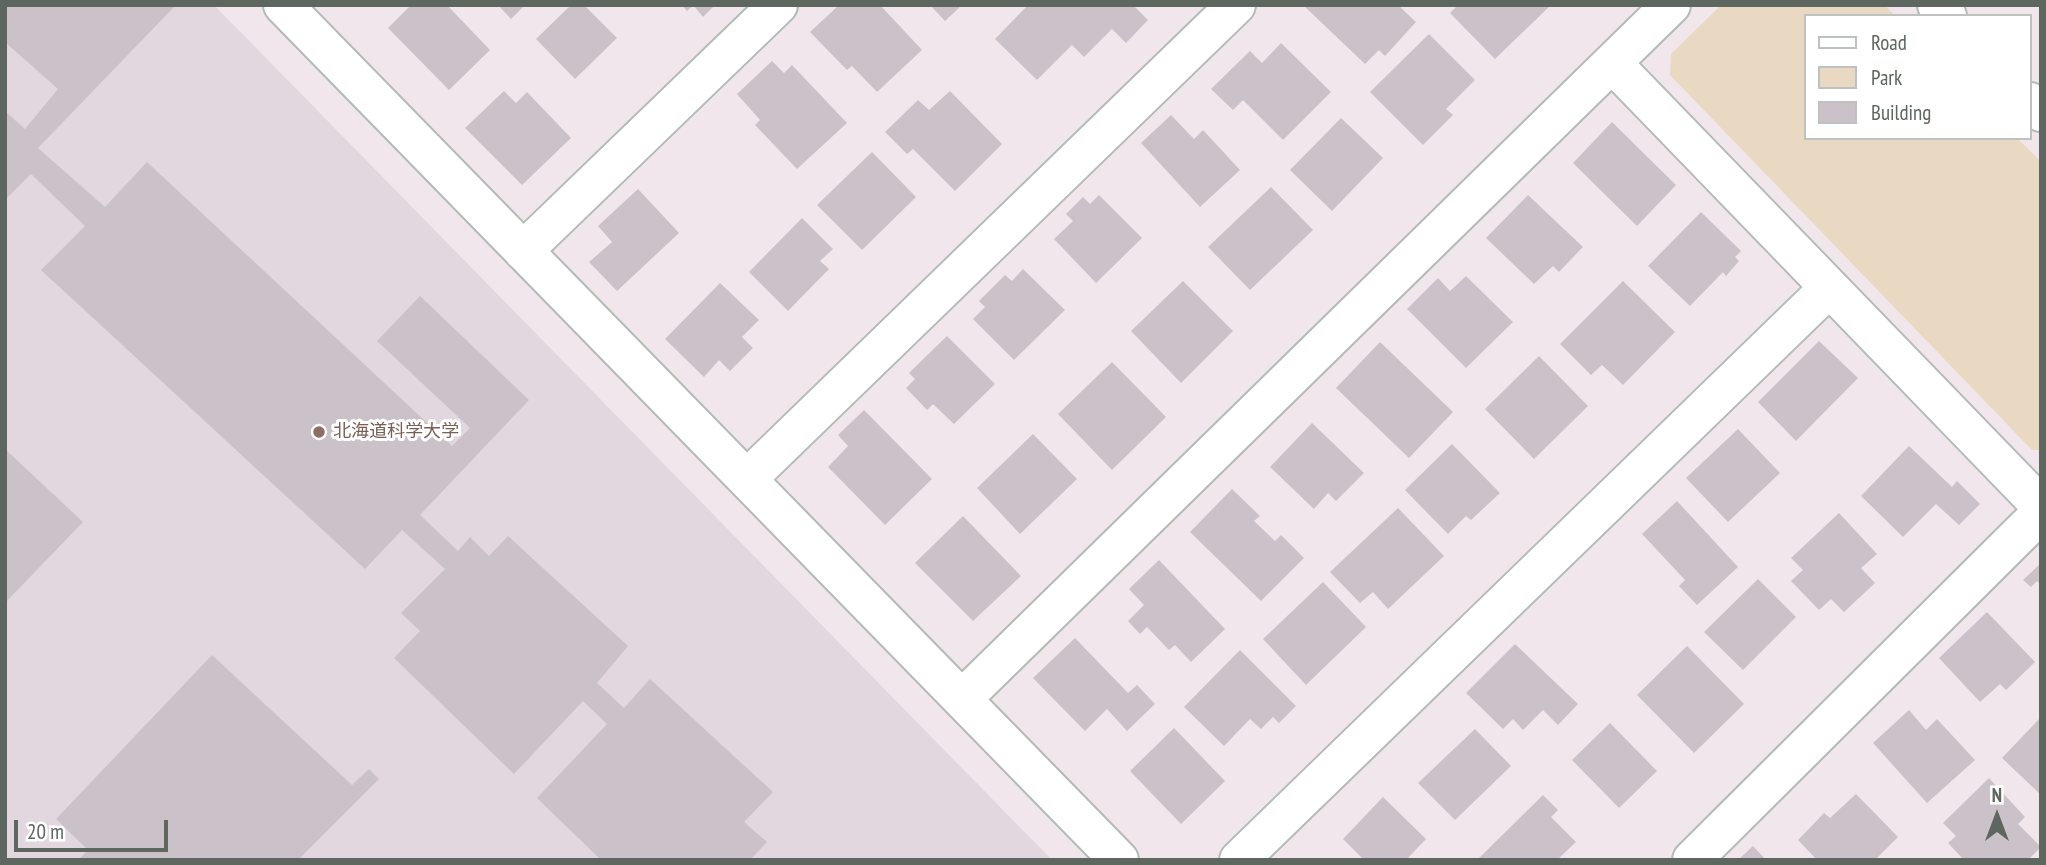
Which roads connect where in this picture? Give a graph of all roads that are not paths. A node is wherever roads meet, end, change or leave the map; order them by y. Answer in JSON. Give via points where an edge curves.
{"nodes":[{"id":1,"x":778,"y":5,"type":"edge"},
{"id":2,"x":1236,"y":5,"type":"edge"},
{"id":3,"x":1671,"y":5,"type":"edge"},
{"id":4,"x":299,"y":11,"type":"edge"},
{"id":5,"x":1613,"y":64,"type":"junction"},
{"id":6,"x":523,"y":251,"type":"junction"},
{"id":7,"x":1829,"y":288,"type":"junction"},
{"id":8,"x":747,"y":479,"type":"junction"},
{"id":9,"x":2041,"y":506,"type":"edge"},
{"id":10,"x":2041,"y":513,"type":"edge"},
{"id":11,"x":962,"y":699,"type":"junction"},
{"id":12,"x":1119,"y":860,"type":"edge"},
{"id":13,"x":1239,"y":860,"type":"edge"},
{"id":14,"x":1692,"y":860,"type":"edge"}],
"edges":[{"from":1,"to":6,"type":"street"},
{"from":2,"to":8,"type":"street"},
{"from":3,"to":5,"type":"street"},
{"from":4,"to":6,"type":"street"},
{"from":5,"to":7,"type":"street"},
{"from":5,"to":11,"type":"street"},
{"from":6,"to":8,"type":"street"},
{"from":7,"to":9,"type":"street"},
{"from":7,"to":13,"type":"street"},
{"from":8,"to":11,"type":"street"},
{"from":10,"to":14,"type":"street"},
{"from":11,"to":12,"type":"street"}]}
